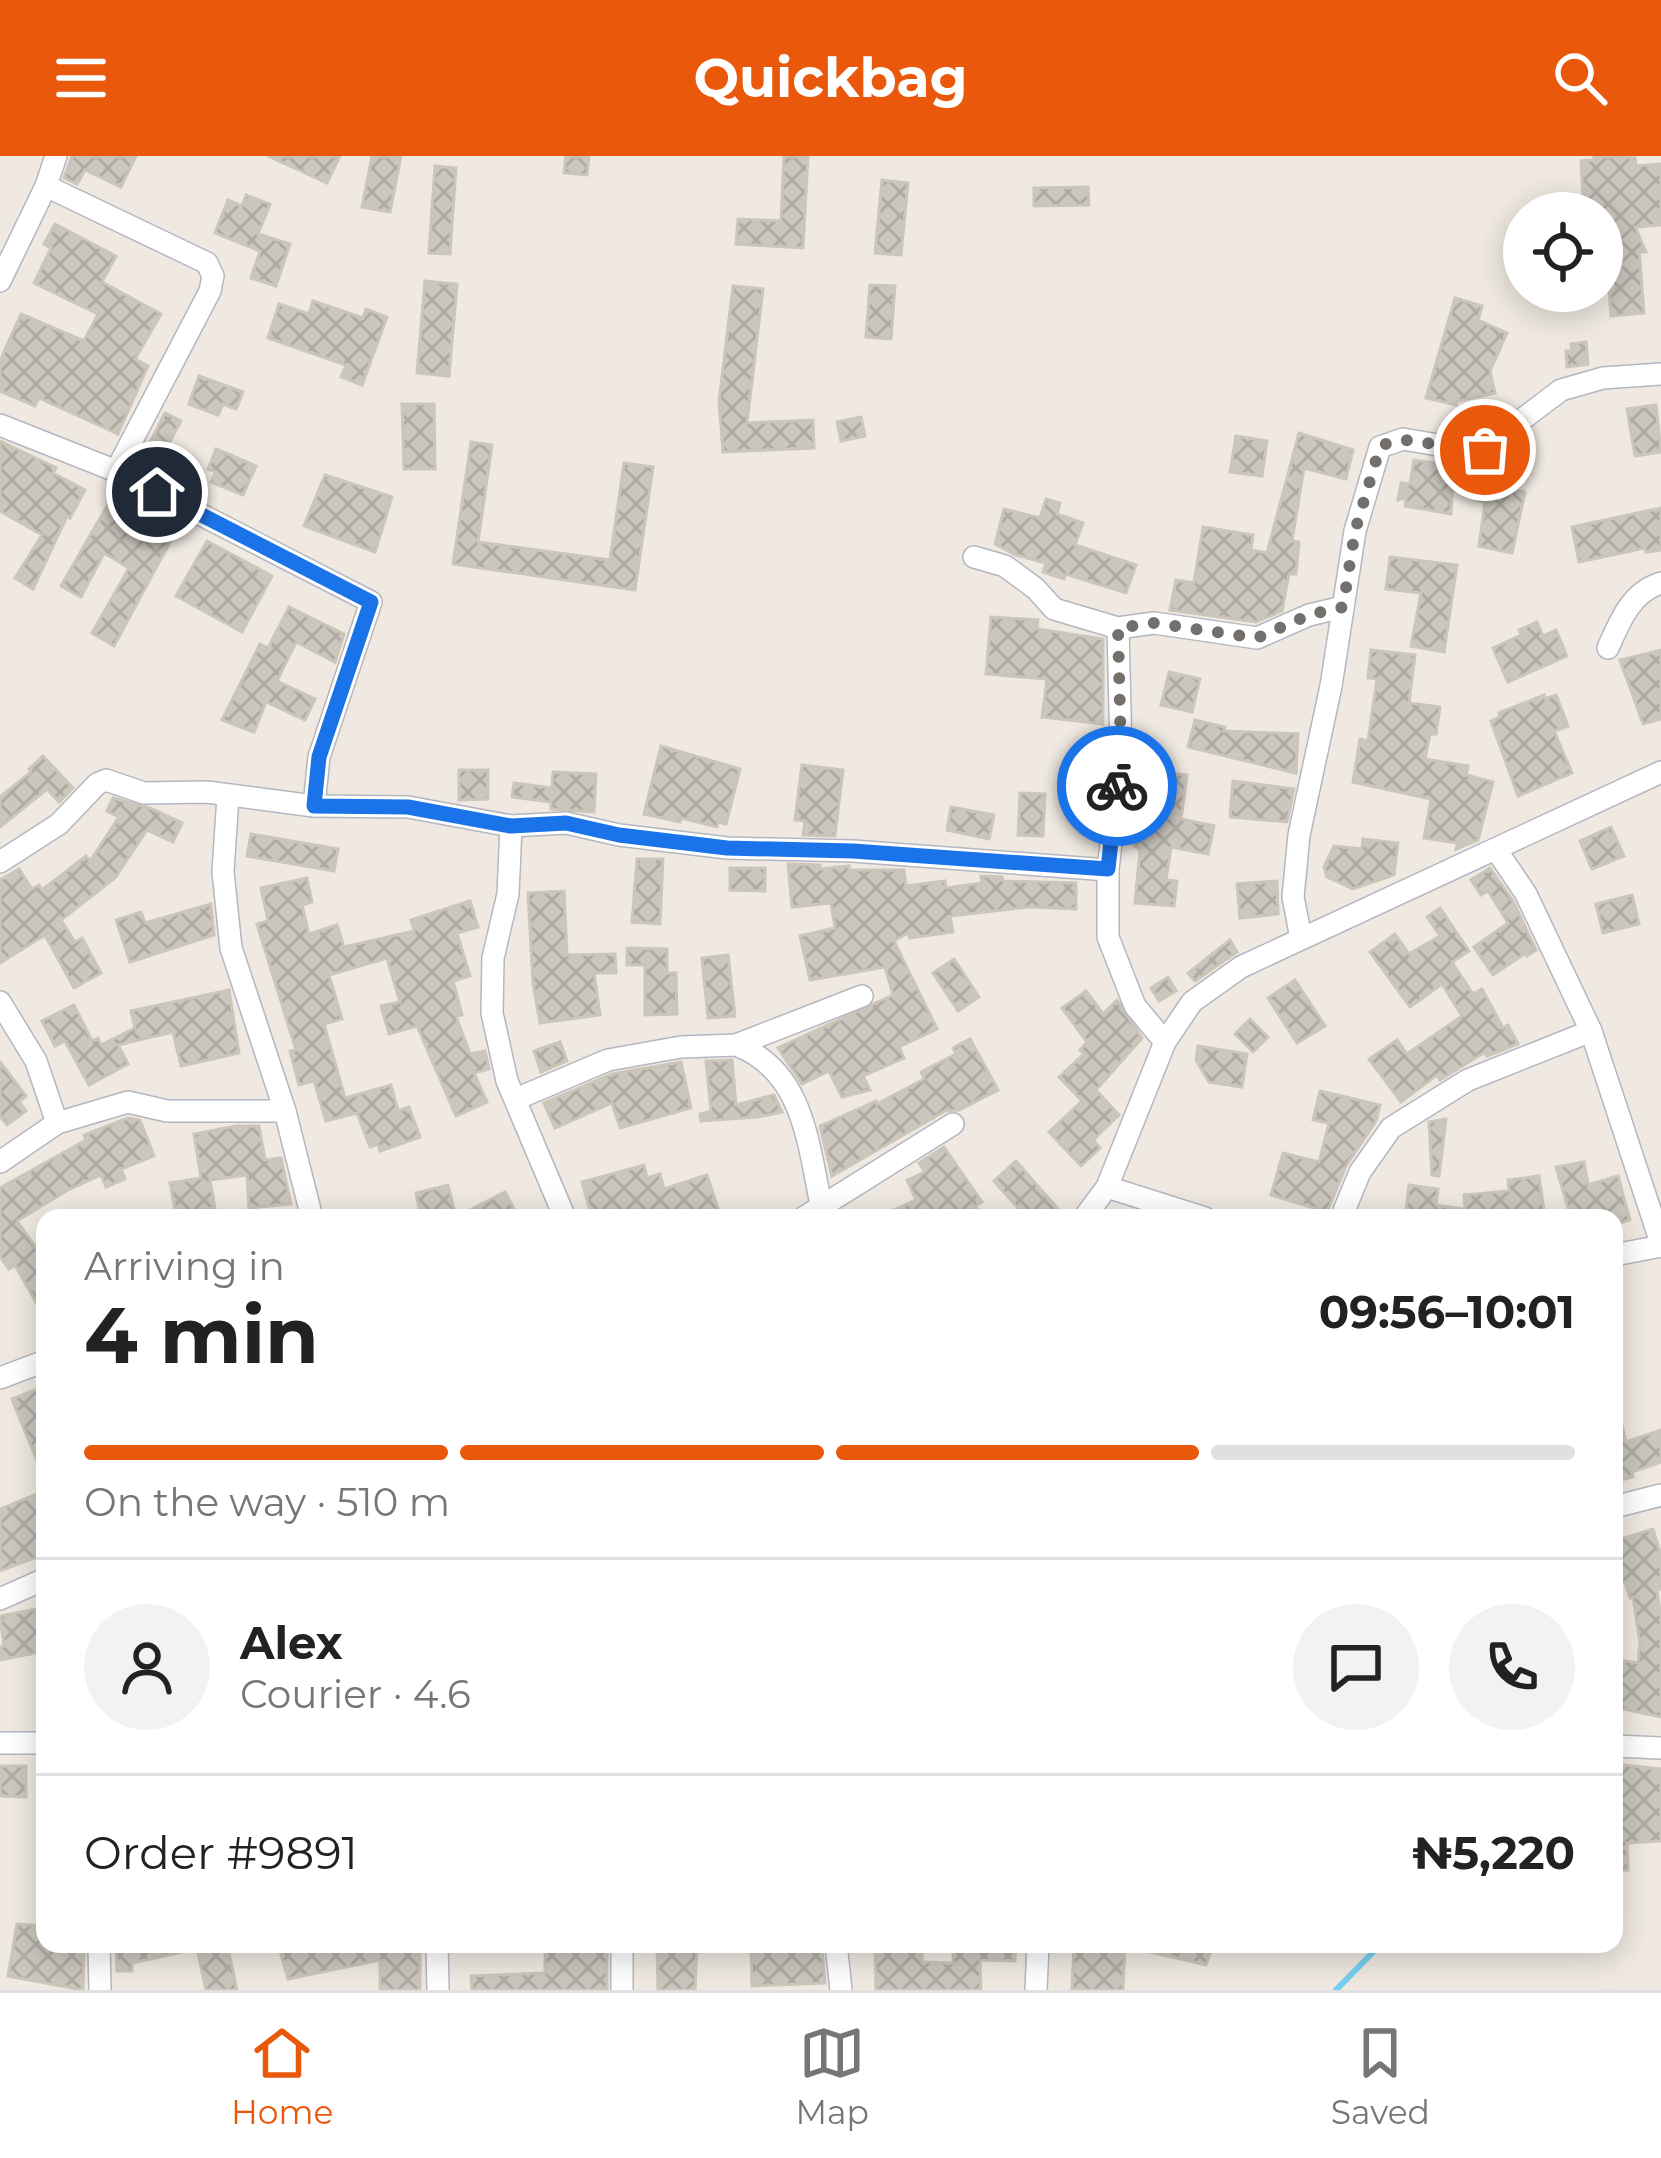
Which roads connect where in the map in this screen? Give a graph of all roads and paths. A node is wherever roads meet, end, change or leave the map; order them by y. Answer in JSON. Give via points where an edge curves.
{"nodes":[{"id":1,"x":56,"y":156,"type":"edge"},
{"id":2,"x":46,"y":186,"type":"junction"},
{"id":3,"x":0,"y":281,"type":"edge"},
{"id":4,"x":1661,"y":374,"type":"edge"},
{"id":5,"x":0,"y":425,"type":"edge"},
{"id":6,"x":116,"y":471,"type":"junction"},
{"id":7,"x":974,"y":557,"type":"dead end"},
{"id":8,"x":1661,"y":584,"type":"edge"},
{"id":9,"x":1343,"y":607,"type":"junction"},
{"id":10,"x":1118,"y":628,"type":"junction"},
{"id":11,"x":1608,"y":647,"type":"dead end"},
{"id":12,"x":1661,"y":772,"type":"edge"},
{"id":13,"x":227,"y":796,"type":"junction"},
{"id":14,"x":314,"y":806,"type":"junction"},
{"id":15,"x":511,"y":826,"type":"junction"},
{"id":16,"x":1497,"y":851,"type":"junction"},
{"id":17,"x":0,"y":862,"type":"edge"},
{"id":18,"x":1108,"y":869,"type":"junction"},
{"id":19,"x":1301,"y":938,"type":"junction"},
{"id":20,"x":862,"y":996,"type":"dead end"},
{"id":21,"x":0,"y":1002,"type":"edge"},
{"id":22,"x":1591,"y":1031,"type":"junction"},
{"id":23,"x":1165,"y":1042,"type":"junction"},
{"id":24,"x":736,"y":1045,"type":"junction"},
{"id":25,"x":516,"y":1100,"type":"junction"},
{"id":26,"x":285,"y":1111,"type":"junction"},
{"id":27,"x":57,"y":1123,"type":"junction"},
{"id":28,"x":953,"y":1124,"type":"dead end"},
{"id":29,"x":0,"y":1162,"type":"edge"},
{"id":30,"x":1107,"y":1187,"type":"junction"},
{"id":31,"x":310,"y":1209,"type":"edge"},
{"id":32,"x":561,"y":1209,"type":"edge"},
{"id":33,"x":812,"y":1209,"type":"edge"},
{"id":34,"x":821,"y":1209,"type":"edge"},
{"id":35,"x":1091,"y":1209,"type":"edge"},
{"id":36,"x":1177,"y":1209,"type":"edge"},
{"id":37,"x":1345,"y":1209,"type":"edge"},
{"id":38,"x":1661,"y":1245,"type":"edge"},
{"id":39,"x":1623,"y":1253,"type":"edge"},
{"id":40,"x":36,"y":1364,"type":"edge"},
{"id":41,"x":0,"y":1378,"type":"edge"},
{"id":42,"x":1661,"y":1495,"type":"edge"},
{"id":43,"x":1623,"y":1506,"type":"edge"},
{"id":44,"x":36,"y":1583,"type":"edge"},
{"id":45,"x":0,"y":1599,"type":"edge"},
{"id":46,"x":0,"y":1743,"type":"edge"},
{"id":47,"x":36,"y":1743,"type":"edge"},
{"id":48,"x":1623,"y":1747,"type":"edge"},
{"id":49,"x":1661,"y":1748,"type":"edge"},
{"id":50,"x":99,"y":1953,"type":"edge"},
{"id":51,"x":437,"y":1953,"type":"edge"},
{"id":52,"x":622,"y":1953,"type":"edge"},
{"id":53,"x":837,"y":1953,"type":"edge"},
{"id":54,"x":1038,"y":1953,"type":"edge"},
{"id":55,"x":100,"y":1990,"type":"edge"},
{"id":56,"x":438,"y":1990,"type":"edge"},
{"id":57,"x":622,"y":1990,"type":"edge"},
{"id":58,"x":841,"y":1990,"type":"edge"},
{"id":59,"x":1036,"y":1990,"type":"edge"}],
"edges":[{"from":1,"to":2,"type":"street"},
{"from":2,"to":3,"type":"street"},
{"from":2,"to":6,"type":"street","via":[[207,263],[213,276]]},
{"from":4,"to":9,"type":"street","via":[[1561,390],[1479,452],[1403,439],[1380,447]]},
{"from":5,"to":6,"type":"street"},
{"from":6,"to":14,"type":"street","via":[[371,602],[319,757]]},
{"from":7,"to":10,"type":"street","via":[[1005,566],[1054,609]]},
{"from":8,"to":11,"type":"street","via":[[1639,593]]},
{"from":9,"to":10,"type":"street","via":[[1257,638],[1154,623]]},
{"from":9,"to":19,"type":"street","via":[[1294,870]]},
{"from":10,"to":18,"type":"street","via":[[1121,753]]},
{"from":12,"to":16,"type":"street"},
{"from":13,"to":14,"type":"street"},
{"from":13,"to":17,"type":"street","via":[[144,793],[101,781],[59,824]]},
{"from":13,"to":26,"type":"street","via":[[231,948]]},
{"from":14,"to":15,"type":"street","via":[[408,807]]},
{"from":15,"to":18,"type":"street","via":[[566,823],[727,848]]},
{"from":15,"to":25,"type":"street","via":[[492,1013]]},
{"from":16,"to":19,"type":"street"},
{"from":16,"to":22,"type":"street","via":[[1526,893]]},
{"from":18,"to":23,"type":"street","via":[[1108,937],[1135,1006]]},
{"from":19,"to":23,"type":"street","via":[[1192,1002]]},
{"from":20,"to":24,"type":"street"},
{"from":21,"to":27,"type":"street","via":[[36,1061]]},
{"from":22,"to":37,"type":"street","via":[[1468,1080],[1391,1128]]},
{"from":22,"to":38,"type":"street"},
{"from":23,"to":30,"type":"street"},
{"from":24,"to":25,"type":"street","via":[[608,1060]]},
{"from":24,"to":33,"type":"street","via":[[761,1054],[799,1102]]},
{"from":25,"to":32,"type":"street"},
{"from":26,"to":27,"type":"street","via":[[167,1111],[128,1102]]},
{"from":26,"to":31,"type":"street"},
{"from":27,"to":29,"type":"street"},
{"from":28,"to":34,"type":"street"},
{"from":30,"to":35,"type":"street"},
{"from":30,"to":36,"type":"street"},
{"from":38,"to":39,"type":"street"},
{"from":40,"to":41,"type":"street"},
{"from":42,"to":43,"type":"street"},
{"from":44,"to":45,"type":"street"},
{"from":46,"to":47,"type":"street"},
{"from":48,"to":49,"type":"street"},
{"from":50,"to":55,"type":"street"},
{"from":51,"to":56,"type":"street"},
{"from":52,"to":57,"type":"street"},
{"from":53,"to":58,"type":"street"},
{"from":54,"to":59,"type":"street"}]}
